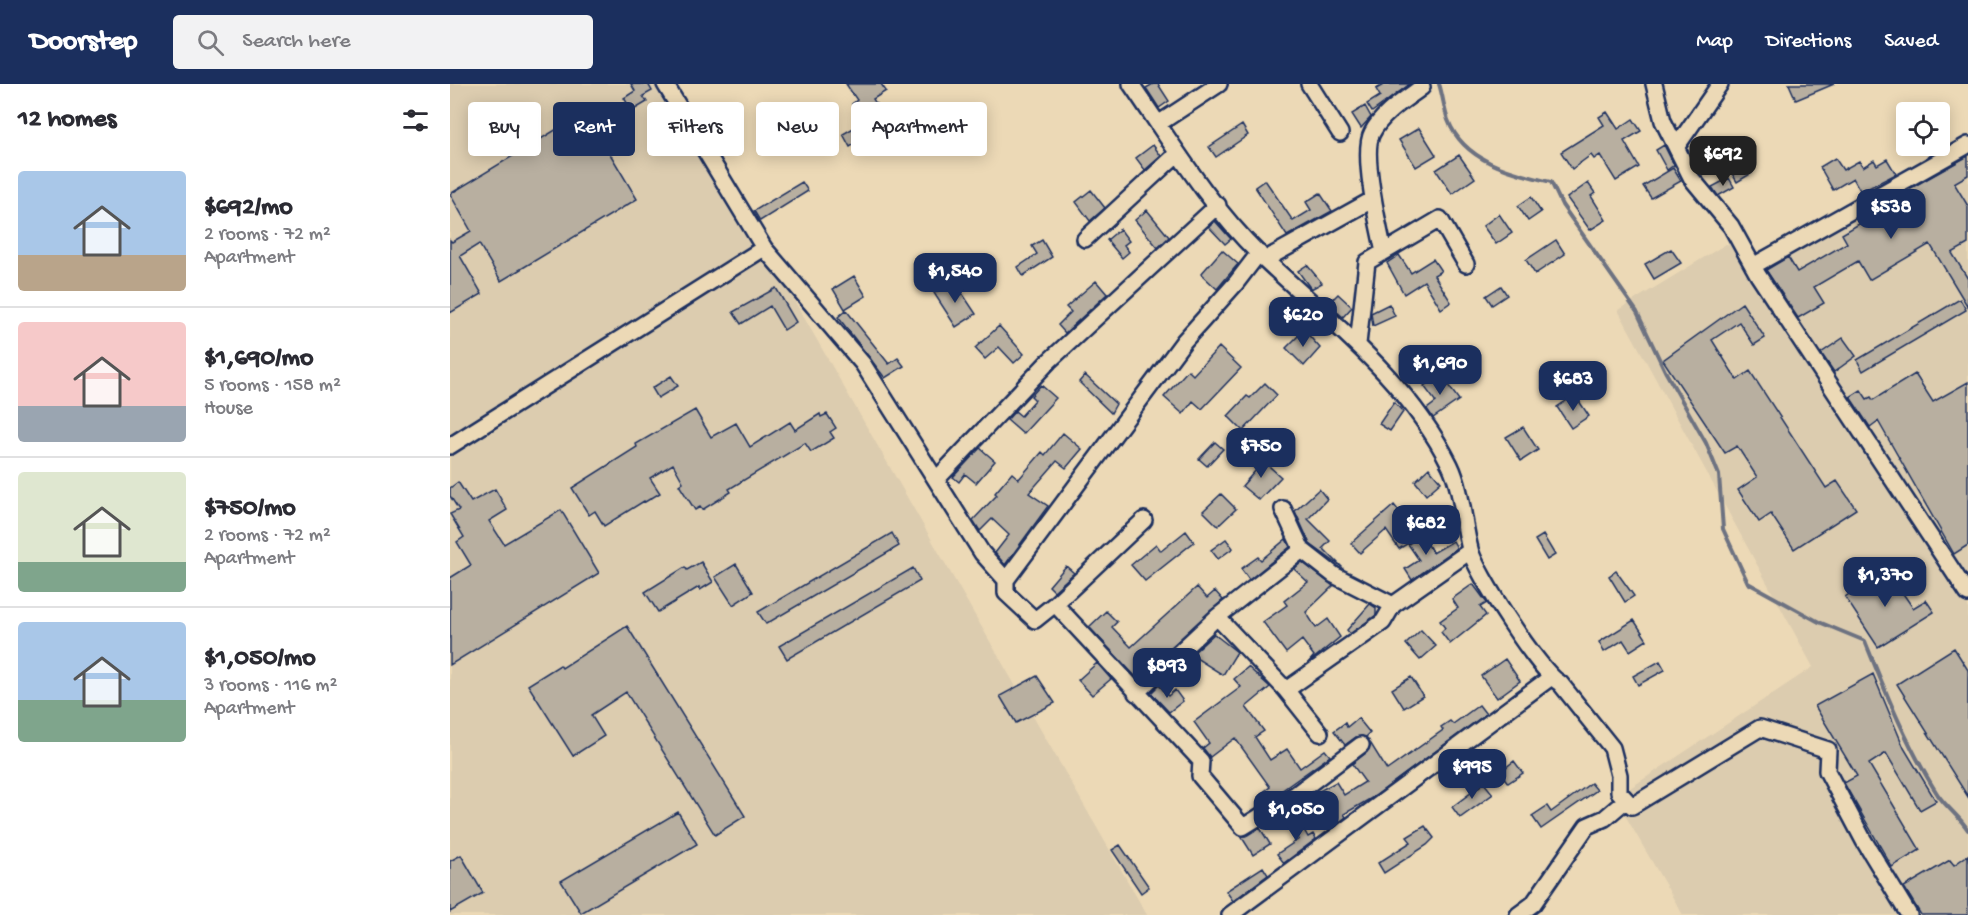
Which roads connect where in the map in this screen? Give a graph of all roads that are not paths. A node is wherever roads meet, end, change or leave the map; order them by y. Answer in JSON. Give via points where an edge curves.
{"nodes":[{"id":1,"x":665,"y":84,"type":"edge"},
{"id":2,"x":1131,"y":84,"type":"edge"},
{"id":3,"x":1219,"y":84,"type":"edge"},
{"id":4,"x":1310,"y":84,"type":"edge"},
{"id":5,"x":1654,"y":84,"type":"edge"},
{"id":6,"x":1720,"y":84,"type":"edge"},
{"id":7,"x":1422,"y":87,"type":"dead end"},
{"id":8,"x":1158,"y":124,"type":"junction"},
{"id":9,"x":1340,"y":133,"type":"dead end"},
{"id":10,"x":1968,"y":145,"type":"edge"},
{"id":11,"x":1677,"y":146,"type":"junction"},
{"id":12,"x":1177,"y":154,"type":"junction"},
{"id":13,"x":1372,"y":200,"type":"junction"},
{"id":14,"x":1218,"y":206,"type":"junction"},
{"id":15,"x":1085,"y":239,"type":"dead end"},
{"id":16,"x":764,"y":248,"type":"junction"},
{"id":17,"x":1384,"y":252,"type":"junction"},
{"id":18,"x":1262,"y":256,"type":"junction"},
{"id":19,"x":1466,"y":264,"type":"dead end"},
{"id":20,"x":1753,"y":266,"type":"junction"},
{"id":21,"x":1358,"y":344,"type":"junction"},
{"id":22,"x":450,"y":446,"type":"edge"},
{"id":23,"x":936,"y":480,"type":"junction"},
{"id":24,"x":1283,"y":509,"type":"dead end"},
{"id":25,"x":1144,"y":520,"type":"dead end"},
{"id":26,"x":1302,"y":550,"type":"junction"},
{"id":27,"x":1470,"y":551,"type":"junction"},
{"id":28,"x":1006,"y":580,"type":"junction"},
{"id":29,"x":1968,"y":594,"type":"edge"},
{"id":30,"x":1055,"y":604,"type":"junction"},
{"id":31,"x":1393,"y":605,"type":"junction"},
{"id":32,"x":1217,"y":617,"type":"junction"},
{"id":33,"x":1550,"y":678,"type":"junction"},
{"id":34,"x":1286,"y":690,"type":"junction"},
{"id":35,"x":1137,"y":693,"type":"junction"},
{"id":36,"x":1320,"y":733,"type":"dead end"},
{"id":37,"x":1362,"y":745,"type":"dead end"},
{"id":38,"x":1626,"y":800,"type":"junction"},
{"id":39,"x":1230,"y":915,"type":"edge"},
{"id":40,"x":1518,"y":915,"type":"edge"},
{"id":41,"x":1909,"y":915,"type":"edge"}],
"edges":[{"from":1,"to":16,"type":"street"},
{"from":2,"to":8,"type":"street"},
{"from":3,"to":8,"type":"street"},
{"from":4,"to":9,"type":"street"},
{"from":5,"to":11,"type":"street","via":[[1663,121]]},
{"from":6,"to":11,"type":"street"},
{"from":7,"to":13,"type":"street","via":[[1397,106],[1370,136]]},
{"from":8,"to":12,"type":"street"},
{"from":10,"to":20,"type":"street"},
{"from":11,"to":20,"type":"street","via":[[1692,179],[1731,226]]},
{"from":12,"to":14,"type":"street"},
{"from":12,"to":15,"type":"street"},
{"from":13,"to":17,"type":"street"},
{"from":13,"to":18,"type":"street"},
{"from":14,"to":18,"type":"street"},
{"from":14,"to":23,"type":"street","via":[[1049,361]]},
{"from":16,"to":22,"type":"street"},
{"from":16,"to":23,"type":"street","via":[[863,364]]},
{"from":17,"to":19,"type":"street","via":[[1440,219]]},
{"from":17,"to":21,"type":"street","via":[[1367,262]]},
{"from":18,"to":21,"type":"street"},
{"from":18,"to":28,"type":"street","via":[[1184,340]]},
{"from":20,"to":29,"type":"street"},
{"from":21,"to":27,"type":"street","via":[[1419,412],[1451,466]]},
{"from":23,"to":28,"type":"street","via":[[982,553]]},
{"from":24,"to":26,"type":"street"},
{"from":25,"to":30,"type":"street"},
{"from":26,"to":31,"type":"street","via":[[1334,575]]},
{"from":26,"to":32,"type":"street"},
{"from":27,"to":31,"type":"street"},
{"from":27,"to":33,"type":"street","via":[[1517,633]]},
{"from":28,"to":30,"type":"street","via":[[1006,593],[1035,620]]},
{"from":30,"to":35,"type":"street"},
{"from":31,"to":34,"type":"street","via":[[1383,622]]},
{"from":32,"to":34,"type":"street"},
{"from":32,"to":35,"type":"street"},
{"from":33,"to":38,"type":"street","via":[[1560,683],[1612,748],[1619,792]]},
{"from":33,"to":39,"type":"street"},
{"from":34,"to":36,"type":"street"},
{"from":35,"to":37,"type":"street","via":[[1201,760],[1200,776],[1243,827]]},
{"from":38,"to":40,"type":"street","via":[[1605,818],[1587,826],[1533,904]]},
{"from":38,"to":41,"type":"street","via":[[1632,806],[1760,728],[1828,750],[1827,771]]}]}
